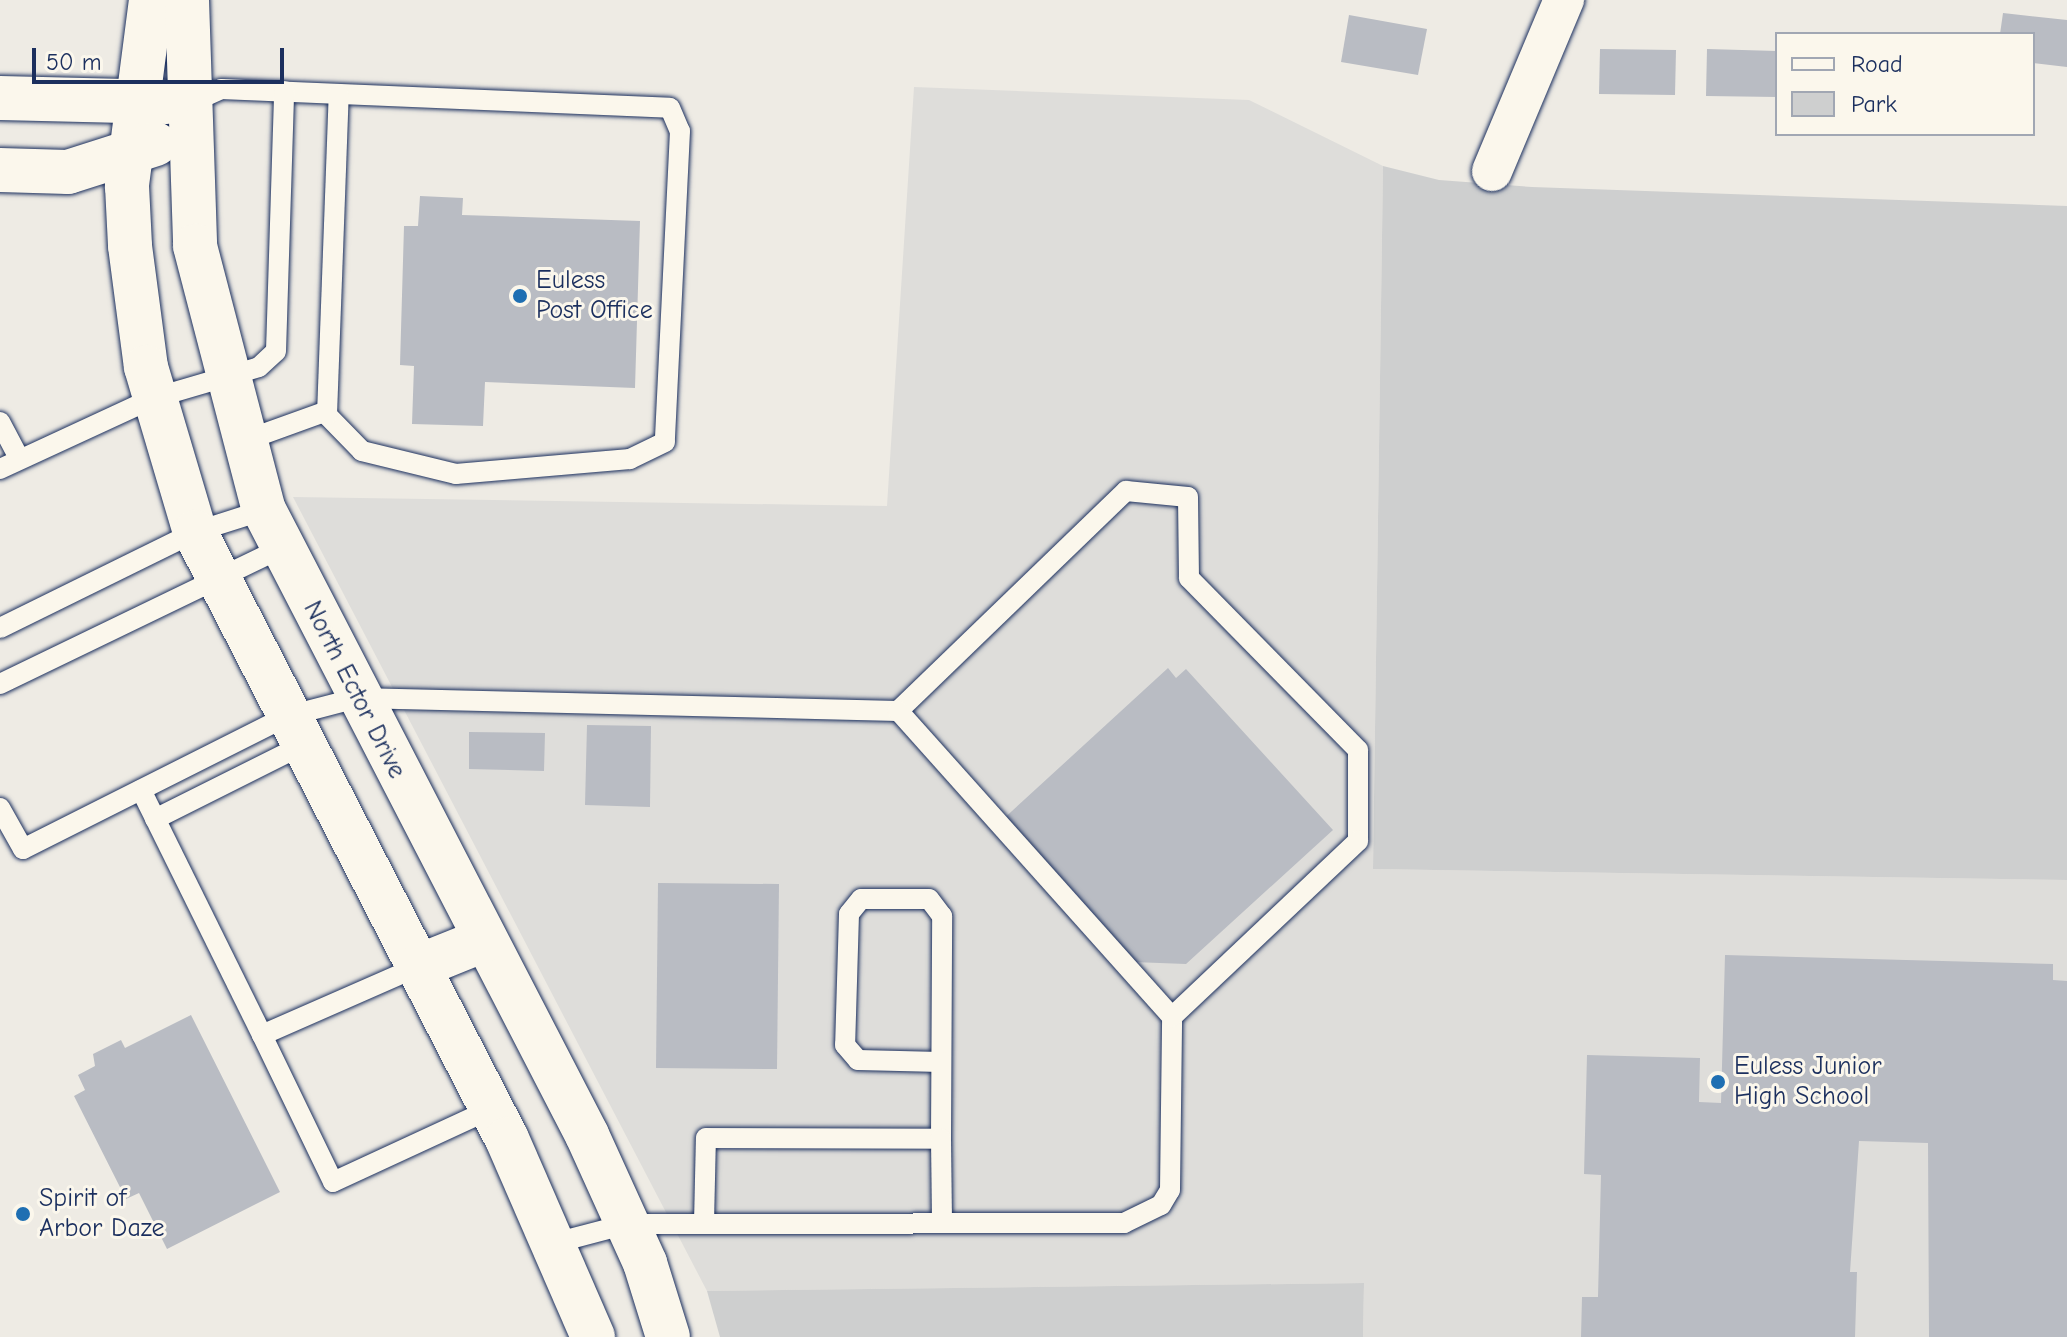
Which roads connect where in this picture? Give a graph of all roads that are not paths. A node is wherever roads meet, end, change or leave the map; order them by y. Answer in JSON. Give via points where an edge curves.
{"nodes":[{"id":1,"x":151,"y":0,"type":"edge"},
{"id":2,"x":187,"y":0,"type":"edge"},
{"id":3,"x":1564,"y":0,"type":"edge"},
{"id":4,"x":284,"y":91,"type":"junction"},
{"id":5,"x":339,"y":94,"type":"junction"},
{"id":6,"x":0,"y":98,"type":"edge"},
{"id":7,"x":138,"y":102,"type":"junction"},
{"id":8,"x":189,"y":119,"type":"junction"},
{"id":9,"x":134,"y":149,"type":"junction"},
{"id":10,"x":0,"y":170,"type":"edge"},
{"id":11,"x":1492,"y":171,"type":"dead end"},
{"id":12,"x":224,"y":374,"type":"junction"},
{"id":13,"x":154,"y":398,"type":"junction"},
{"id":14,"x":327,"y":411,"type":"junction"},
{"id":15,"x":0,"y":422,"type":"edge"},
{"id":16,"x":244,"y":441,"type":"junction"},
{"id":17,"x":19,"y":458,"type":"junction"},
{"id":18,"x":0,"y":469,"type":"edge"},
{"id":19,"x":272,"y":529,"type":"junction"},
{"id":20,"x":195,"y":532,"type":"junction"},
{"id":21,"x":219,"y":581,"type":"junction"},
{"id":22,"x":0,"y":628,"type":"edge"},
{"id":23,"x":0,"y":684,"type":"edge"},
{"id":24,"x":357,"y":698,"type":"junction"},
{"id":25,"x":898,"y":711,"type":"junction"},
{"id":26,"x":295,"y":731,"type":"junction"},
{"id":27,"x":141,"y":790,"type":"junction"},
{"id":28,"x":0,"y":808,"type":"edge"},
{"id":29,"x":155,"y":819,"type":"junction"},
{"id":30,"x":484,"y":940,"type":"junction"},
{"id":31,"x":417,"y":967,"type":"junction"},
{"id":32,"x":1172,"y":1017,"type":"junction"},
{"id":33,"x":262,"y":1035,"type":"junction"},
{"id":34,"x":941,"y":1062,"type":"junction"},
{"id":35,"x":491,"y":1109,"type":"junction"},
{"id":36,"x":941,"y":1139,"type":"junction"},
{"id":37,"x":704,"y":1223,"type":"junction"},
{"id":38,"x":942,"y":1223,"type":"junction"},
{"id":39,"x":627,"y":1224,"type":"junction"},
{"id":40,"x":551,"y":1244,"type":"junction"},
{"id":41,"x":593,"y":1337,"type":"edge"},
{"id":42,"x":668,"y":1337,"type":"edge"}],
"edges":[{"from":1,"to":7,"type":"street"},
{"from":2,"to":8,"type":"street","name":"North Ector Drive"},
{"from":3,"to":11,"type":"street"},
{"from":4,"to":5,"type":"lane"},
{"from":4,"to":8,"type":"lane","via":[[221,89]]},
{"from":4,"to":12,"type":"lane","via":[[282,332],[276,351],[259,367]]},
{"from":5,"to":14,"type":"lane"},
{"from":5,"to":14,"type":"lane","via":[[670,108],[680,131],[665,442],[630,459],[456,474],[362,451]]},
{"from":6,"to":7,"type":"street"},
{"from":7,"to":8,"type":"street"},
{"from":7,"to":9,"type":"street"},
{"from":8,"to":9,"type":"street"},
{"from":8,"to":12,"type":"street","name":"North Ector Drive","via":[[195,246]]},
{"from":9,"to":10,"type":"street","via":[[68,172]]},
{"from":9,"to":13,"type":"street","via":[[127,186],[130,246]]},
{"from":12,"to":13,"type":"lane"},
{"from":12,"to":16,"type":"street","name":"North Ector Drive"},
{"from":13,"to":17,"type":"lane"},
{"from":13,"to":20,"type":"street"},
{"from":14,"to":16,"type":"lane"},
{"from":15,"to":17,"type":"lane"},
{"from":16,"to":19,"type":"street","name":"North Ector Drive"},
{"from":17,"to":18,"type":"lane"},
{"from":19,"to":20,"type":"lane"},
{"from":19,"to":21,"type":"lane"},
{"from":19,"to":24,"type":"street","name":"North Ector Drive"},
{"from":20,"to":21,"type":"street"},
{"from":20,"to":22,"type":"lane"},
{"from":21,"to":23,"type":"lane","via":[[164,600]]},
{"from":21,"to":26,"type":"street"},
{"from":24,"to":25,"type":"lane"},
{"from":24,"to":26,"type":"lane"},
{"from":24,"to":30,"type":"street","name":"North Ector Drive"},
{"from":25,"to":32,"type":"lane"},
{"from":25,"to":32,"type":"lane","via":[[1126,491],[1188,497],[1189,578],[1358,750],[1358,841]]},
{"from":26,"to":27,"type":"lane"},
{"from":26,"to":29,"type":"lane"},
{"from":26,"to":31,"type":"street"},
{"from":27,"to":28,"type":"lane","via":[[23,849]]},
{"from":27,"to":29,"type":"lane"},
{"from":29,"to":33,"type":"lane"},
{"from":30,"to":31,"type":"street"},
{"from":30,"to":39,"type":"street","name":"North Ector Drive"},
{"from":31,"to":33,"type":"lane"},
{"from":31,"to":35,"type":"street"},
{"from":32,"to":38,"type":"lane","via":[[1170,1190],[1161,1205],[1124,1223]]},
{"from":33,"to":35,"type":"lane","via":[[333,1182]]},
{"from":34,"to":34,"type":"lane","via":[[942,916],[929,899],[861,899],[849,914],[845,1045],[858,1060]]},
{"from":34,"to":36,"type":"lane"},
{"from":35,"to":40,"type":"street"},
{"from":36,"to":37,"type":"lane","via":[[706,1138]]},
{"from":36,"to":38,"type":"lane"},
{"from":37,"to":38,"type":"lane"},
{"from":37,"to":39,"type":"lane"},
{"from":39,"to":40,"type":"lane"},
{"from":39,"to":42,"type":"street","name":"North Ector Drive"},
{"from":40,"to":41,"type":"street"}]}
